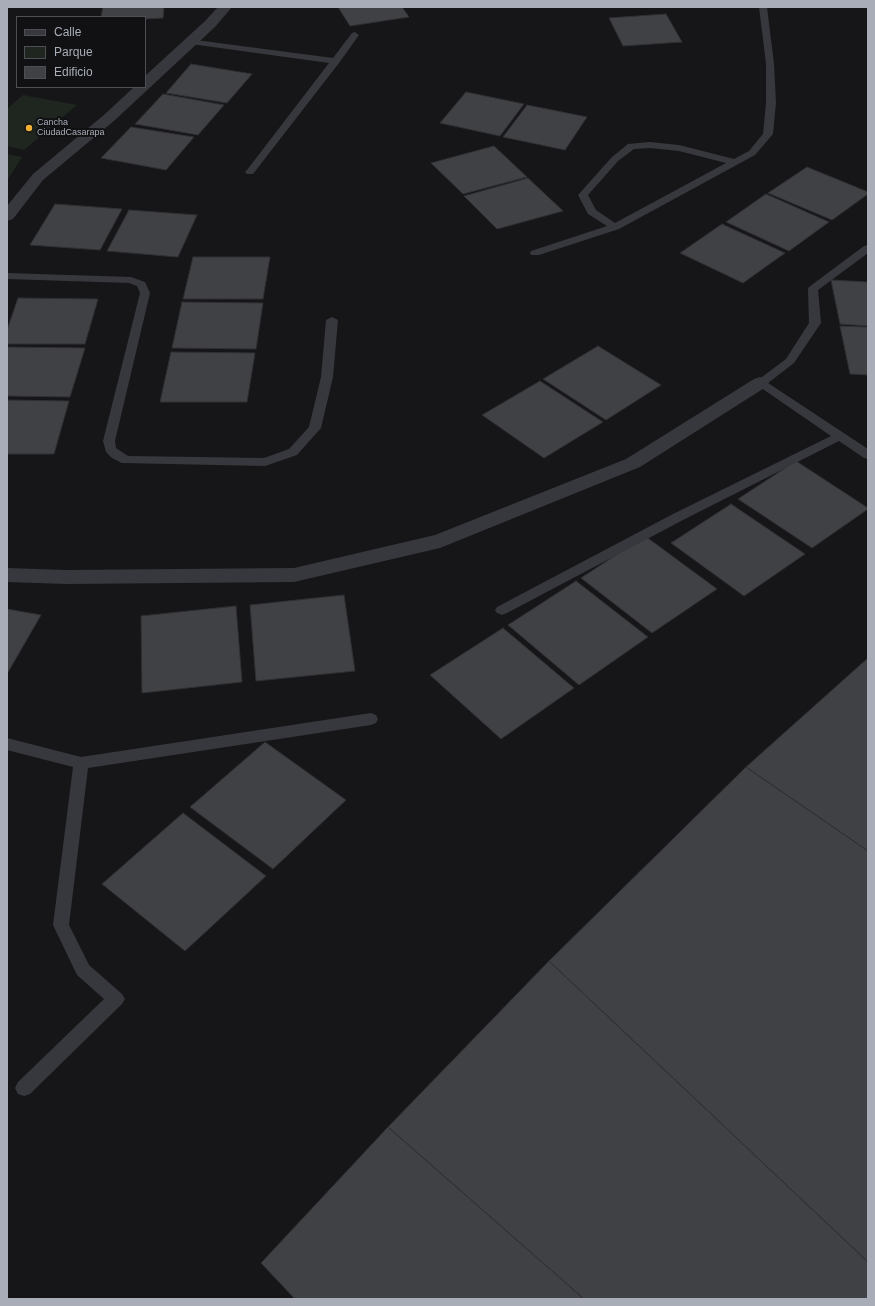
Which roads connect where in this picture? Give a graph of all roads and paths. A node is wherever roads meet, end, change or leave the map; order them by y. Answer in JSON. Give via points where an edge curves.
{"nodes":[{"id":1,"x":225,"y":7,"type":"edge"},
{"id":2,"x":763,"y":7,"type":"edge"},
{"id":3,"x":355,"y":36,"type":"dead end"},
{"id":4,"x":191,"y":41,"type":"junction"},
{"id":5,"x":336,"y":61,"type":"junction"},
{"id":6,"x":146,"y":83,"type":"edge"},
{"id":7,"x":141,"y":88,"type":"edge"},
{"id":8,"x":734,"y":162,"type":"junction"},
{"id":9,"x":250,"y":172,"type":"dead end"},
{"id":10,"x":7,"y":216,"type":"edge"},
{"id":11,"x":615,"y":227,"type":"junction"},
{"id":12,"x":868,"y":248,"type":"edge"},
{"id":13,"x":535,"y":252,"type":"dead end"},
{"id":14,"x":7,"y":276,"type":"edge"},
{"id":15,"x":332,"y":320,"type":"dead end"},
{"id":16,"x":760,"y":384,"type":"junction"},
{"id":17,"x":840,"y":436,"type":"junction"},
{"id":18,"x":868,"y":454,"type":"edge"},
{"id":19,"x":7,"y":575,"type":"edge"},
{"id":20,"x":502,"y":610,"type":"dead end"},
{"id":21,"x":371,"y":719,"type":"dead end"},
{"id":22,"x":7,"y":744,"type":"edge"},
{"id":23,"x":81,"y":763,"type":"junction"},
{"id":24,"x":24,"y":1088,"type":"dead end"}],
"edges":[{"from":1,"to":4,"type":"street"},
{"from":2,"to":8,"type":"lane","via":[[770,64],[771,103],[768,134],[752,153]]},
{"from":3,"to":5,"type":"lane"},
{"from":4,"to":5,"type":"lane"},
{"from":4,"to":6,"type":"street"},
{"from":5,"to":9,"type":"lane"},
{"from":7,"to":10,"type":"street","via":[[38,177]]},
{"from":8,"to":11,"type":"lane"},
{"from":8,"to":11,"type":"lane","via":[[679,148],[631,146],[615,159],[583,195],[592,212]]},
{"from":11,"to":13,"type":"lane"},
{"from":12,"to":16,"type":"lane","via":[[813,288],[816,323],[790,361]]},
{"from":14,"to":15,"type":"lane","via":[[131,280],[141,284],[145,293],[109,441],[110,450],[126,460],[265,462],[293,452],[315,428],[328,377]]},
{"from":16,"to":17,"type":"lane"},
{"from":16,"to":19,"type":"street","via":[[633,463],[440,541],[294,575]]},
{"from":17,"to":18,"type":"lane"},
{"from":17,"to":20,"type":"lane","via":[[678,517]]},
{"from":21,"to":23,"type":"lane"},
{"from":22,"to":23,"type":"lane"},
{"from":23,"to":24,"type":"lane","via":[[61,925],[83,970],[116,999]]}]}
